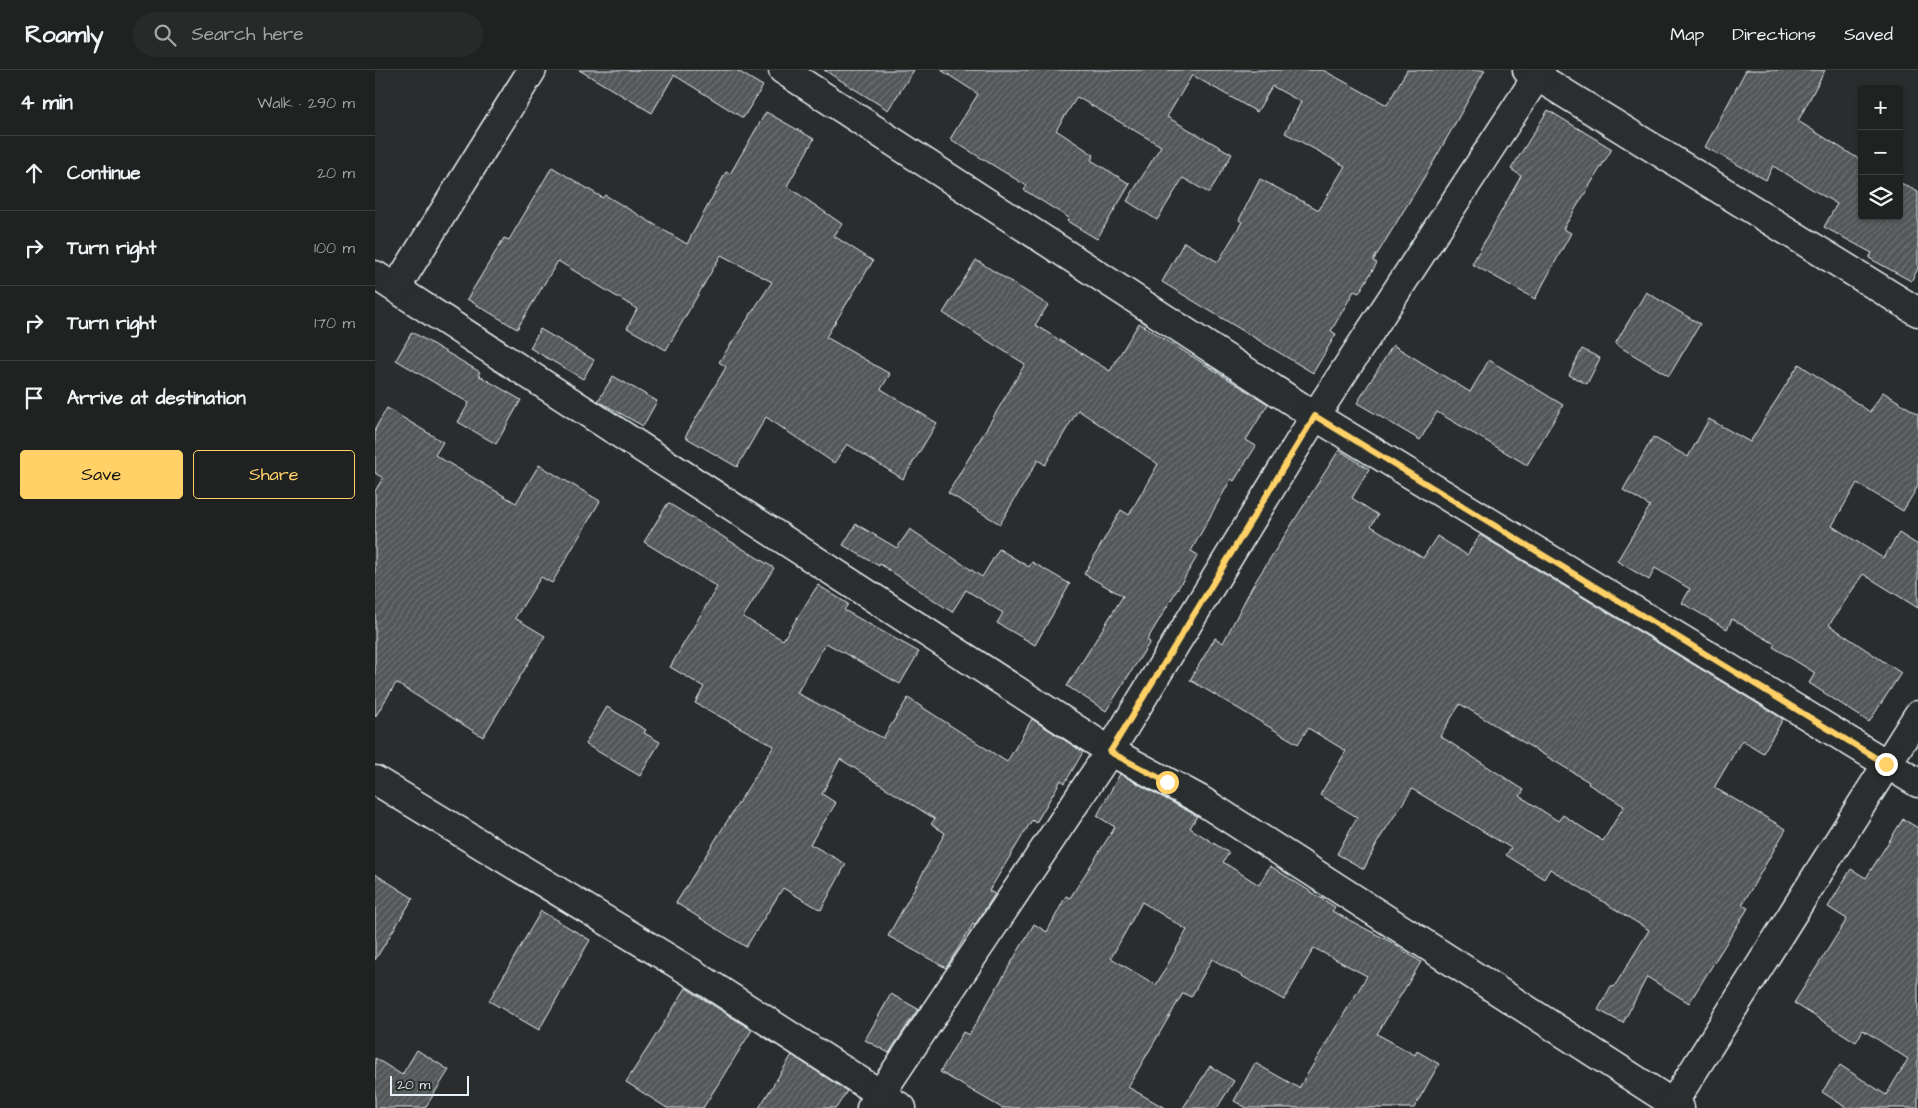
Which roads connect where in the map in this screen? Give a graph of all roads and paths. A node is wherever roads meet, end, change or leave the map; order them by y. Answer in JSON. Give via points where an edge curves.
{"nodes":[{"id":1,"x":532,"y":70,"type":"edge"},
{"id":2,"x":783,"y":70,"type":"edge"},
{"id":3,"x":1535,"y":72,"type":"edge"},
{"id":4,"x":385,"y":282,"type":"edge"},
{"id":5,"x":1918,"y":312,"type":"edge"},
{"id":6,"x":1315,"y":416,"type":"junction"},
{"id":7,"x":1918,"y":715,"type":"edge"},
{"id":8,"x":1110,"y":752,"type":"junction"},
{"id":9,"x":1886,"y":764,"type":"junction"},
{"id":10,"x":375,"y":780,"type":"edge"},
{"id":11,"x":1918,"y":783,"type":"edge"},
{"id":12,"x":875,"y":1101,"type":"edge"},
{"id":13,"x":1674,"y":1107,"type":"edge"},
{"id":14,"x":902,"y":1108,"type":"edge"}],
"edges":[{"from":1,"to":4,"type":"street"},
{"from":2,"to":6,"type":"street"},
{"from":3,"to":5,"type":"street"},
{"from":3,"to":6,"type":"street"},
{"from":4,"to":8,"type":"street"},
{"from":6,"to":8,"type":"street"},
{"from":6,"to":9,"type":"street"},
{"from":7,"to":9,"type":"street"},
{"from":8,"to":12,"type":"street"},
{"from":8,"to":13,"type":"street","via":[[1199,799]]},
{"from":9,"to":11,"type":"street"},
{"from":9,"to":13,"type":"street"},
{"from":10,"to":12,"type":"street","via":[[693,974]]},
{"from":12,"to":14,"type":"street"}]}
